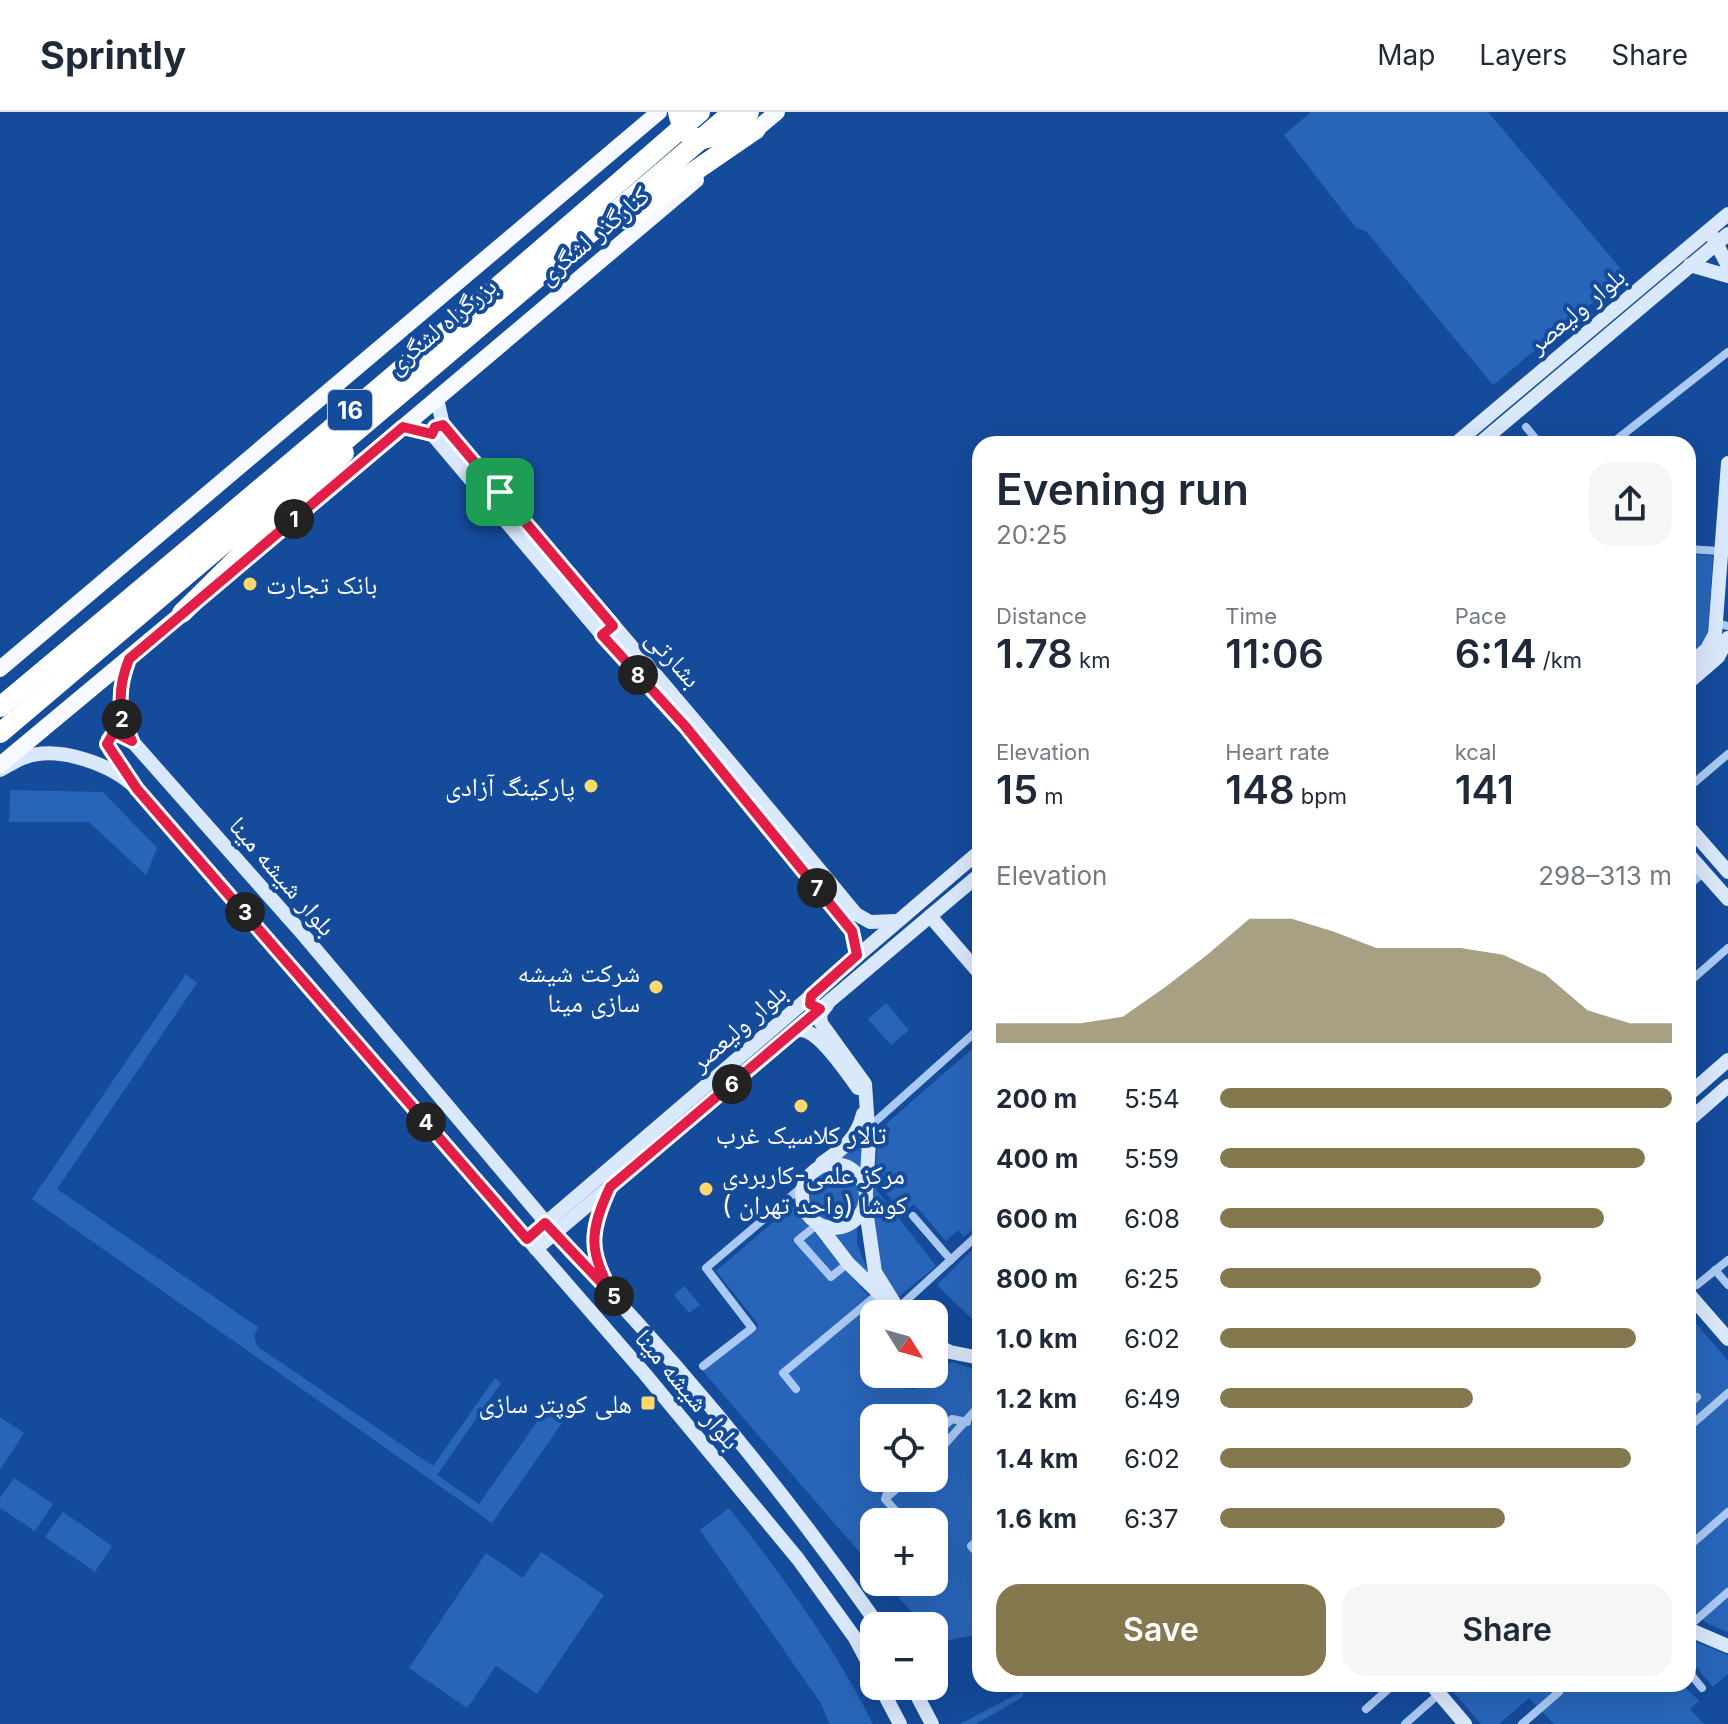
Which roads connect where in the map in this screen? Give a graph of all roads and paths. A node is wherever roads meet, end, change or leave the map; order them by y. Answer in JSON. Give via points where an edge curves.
{"nodes":[{"id":1,"x":659,"y":112,"type":"edge"},
{"id":2,"x":678,"y":112,"type":"edge"},
{"id":3,"x":700,"y":112,"type":"edge"},
{"id":4,"x":733,"y":112,"type":"edge"},
{"id":5,"x":777,"y":112,"type":"edge"},
{"id":6,"x":753,"y":121,"type":"edge"},
{"id":7,"x":1728,"y":214,"type":"edge"},
{"id":8,"x":1718,"y":235,"type":"edge"},
{"id":9,"x":557,"y":261,"type":"junction"},
{"id":10,"x":1690,"y":265,"type":"junction"},
{"id":11,"x":1728,"y":266,"type":"edge"},
{"id":12,"x":1728,"y":276,"type":"edge"},
{"id":13,"x":1728,"y":352,"type":"edge"},
{"id":14,"x":437,"y":399,"type":"junction"},
{"id":15,"x":391,"y":400,"type":"junction"},
{"id":16,"x":403,"y":427,"type":"junction"},
{"id":17,"x":1526,"y":427,"type":"dead end"},
{"id":18,"x":438,"y":430,"type":"junction"},
{"id":19,"x":1465,"y":436,"type":"edge"},
{"id":20,"x":1488,"y":436,"type":"edge"},
{"id":21,"x":1533,"y":436,"type":"edge"},
{"id":22,"x":1621,"y":436,"type":"edge"},
{"id":23,"x":1728,"y":463,"type":"edge"},
{"id":24,"x":1696,"y":550,"type":"edge"},
{"id":25,"x":1719,"y":551,"type":"junction"},
{"id":26,"x":182,"y":613,"type":"junction"},
{"id":27,"x":1722,"y":624,"type":"edge"},
{"id":28,"x":608,"y":631,"type":"junction"},
{"id":29,"x":1728,"y":638,"type":"edge"},
{"id":30,"x":1696,"y":658,"type":"edge"},
{"id":31,"x":129,"y":659,"type":"junction"},
{"id":32,"x":0,"y":669,"type":"edge"},
{"id":33,"x":1696,"y":676,"type":"edge"},
{"id":34,"x":0,"y":707,"type":"edge"},
{"id":35,"x":0,"y":733,"type":"edge"},
{"id":36,"x":132,"y":741,"type":"junction"},
{"id":37,"x":1728,"y":754,"type":"edge"},
{"id":38,"x":0,"y":768,"type":"edge"},
{"id":39,"x":1696,"y":781,"type":"edge"},
{"id":40,"x":137,"y":789,"type":"junction"},
{"id":41,"x":1696,"y":833,"type":"edge"},
{"id":42,"x":1723,"y":855,"type":"edge"},
{"id":43,"x":972,"y":858,"type":"edge"},
{"id":44,"x":1696,"y":863,"type":"edge"},
{"id":45,"x":1704,"y":872,"type":"junction"},
{"id":46,"x":1728,"y":872,"type":"edge"},
{"id":47,"x":1696,"y":879,"type":"edge"},
{"id":48,"x":972,"y":881,"type":"edge"},
{"id":49,"x":1728,"y":899,"type":"edge"},
{"id":50,"x":930,"y":916,"type":"junction"},
{"id":51,"x":897,"y":921,"type":"junction"},
{"id":52,"x":1728,"y":948,"type":"edge"},
{"id":53,"x":857,"y":955,"type":"junction"},
{"id":54,"x":972,"y":965,"type":"edge"},
{"id":55,"x":1696,"y":976,"type":"edge"},
{"id":56,"x":811,"y":996,"type":"junction"},
{"id":57,"x":826,"y":1004,"type":"junction"},
{"id":58,"x":790,"y":1025,"type":"junction"},
{"id":59,"x":820,"y":1032,"type":"junction"},
{"id":60,"x":972,"y":1035,"type":"edge"},
{"id":61,"x":1728,"y":1060,"type":"edge"},
{"id":62,"x":1728,"y":1086,"type":"edge"},
{"id":63,"x":1696,"y":1088,"type":"edge"},
{"id":64,"x":867,"y":1102,"type":"junction"},
{"id":65,"x":1696,"y":1114,"type":"edge"},
{"id":66,"x":868,"y":1128,"type":"junction"},
{"id":67,"x":814,"y":1171,"type":"junction"},
{"id":68,"x":803,"y":1186,"type":"junction"},
{"id":69,"x":610,"y":1187,"type":"junction"},
{"id":70,"x":866,"y":1196,"type":"junction"},
{"id":71,"x":913,"y":1216,"type":"dead end"},
{"id":72,"x":818,"y":1224,"type":"junction"},
{"id":73,"x":550,"y":1228,"type":"junction"},
{"id":74,"x":972,"y":1240,"type":"edge"},
{"id":75,"x":532,"y":1244,"type":"junction"},
{"id":76,"x":951,"y":1260,"type":"junction"},
{"id":77,"x":1728,"y":1260,"type":"edge"},
{"id":78,"x":848,"y":1263,"type":"junction"},
{"id":79,"x":1715,"y":1270,"type":"junction"},
{"id":80,"x":1728,"y":1285,"type":"edge"},
{"id":81,"x":1696,"y":1286,"type":"edge"},
{"id":82,"x":1696,"y":1293,"type":"edge"},
{"id":83,"x":878,"y":1294,"type":"junction"},
{"id":84,"x":614,"y":1296,"type":"junction"},
{"id":85,"x":885,"y":1300,"type":"edge"},
{"id":86,"x":892,"y":1300,"type":"edge"},
{"id":87,"x":910,"y":1300,"type":"edge"},
{"id":88,"x":1728,"y":1339,"type":"edge"},
{"id":89,"x":950,"y":1352,"type":"edge"},
{"id":90,"x":972,"y":1356,"type":"edge"},
{"id":91,"x":703,"y":1366,"type":"dead end"},
{"id":92,"x":796,"y":1389,"type":"dead end"},
{"id":93,"x":1728,"y":1393,"type":"edge"},
{"id":94,"x":972,"y":1415,"type":"edge"},
{"id":95,"x":1696,"y":1421,"type":"edge"},
{"id":96,"x":967,"y":1422,"type":"junction"},
{"id":97,"x":948,"y":1423,"type":"edge"},
{"id":98,"x":948,"y":1442,"type":"edge"},
{"id":99,"x":887,"y":1492,"type":"edge"},
{"id":100,"x":893,"y":1492,"type":"edge"},
{"id":101,"x":885,"y":1499,"type":"junction"},
{"id":102,"x":893,"y":1508,"type":"edge"},
{"id":103,"x":1728,"y":1512,"type":"edge"},
{"id":104,"x":1696,"y":1540,"type":"edge"},
{"id":105,"x":1728,"y":1592,"type":"edge"},
{"id":106,"x":869,"y":1612,"type":"edge"},
{"id":107,"x":1696,"y":1621,"type":"edge"},
{"id":108,"x":860,"y":1628,"type":"edge"},
{"id":109,"x":850,"y":1631,"type":"junction"},
{"id":110,"x":1696,"y":1632,"type":"edge"},
{"id":111,"x":1728,"y":1646,"type":"edge"},
{"id":112,"x":860,"y":1649,"type":"edge"},
{"id":113,"x":1696,"y":1681,"type":"edge"},
{"id":114,"x":1702,"y":1688,"type":"dead end"},
{"id":115,"x":1385,"y":1692,"type":"edge"},
{"id":116,"x":1432,"y":1692,"type":"edge"},
{"id":117,"x":1438,"y":1692,"type":"edge"},
{"id":118,"x":1559,"y":1692,"type":"edge"},
{"id":119,"x":887,"y":1700,"type":"edge"},
{"id":120,"x":919,"y":1700,"type":"edge"},
{"id":121,"x":1366,"y":1709,"type":"dead end"},
{"id":122,"x":900,"y":1724,"type":"edge"},
{"id":123,"x":932,"y":1724,"type":"edge"},
{"id":124,"x":1405,"y":1724,"type":"edge"},
{"id":125,"x":1465,"y":1724,"type":"edge"},
{"id":126,"x":1522,"y":1724,"type":"edge"}],
"edges":[{"from":1,"to":32,"type":"main road","name":"کنارگذر لشگری"},
{"from":2,"to":6,"type":"highway","bridge":true,"via":[[686,130],[698,138],[710,139]]},
{"from":3,"to":34,"type":"highway","name":"بزرگراه لشگری","number":"16"},
{"from":4,"to":9,"type":"highway","name":"بزرگراه لشگری","number":"16"},
{"from":5,"to":6,"type":"main road","name":"کنارگذر لشگری"},
{"from":6,"to":9,"type":"highway","via":[[602,237]]},
{"from":6,"to":14,"type":"main road","name":"کنارگذر لشگری"},
{"from":7,"to":8,"type":"main road","name":"بلوار ولیعصر"},
{"from":8,"to":10,"type":"main road","name":"بلوار ولیعصر"},
{"from":8,"to":11,"type":"main road"},
{"from":8,"to":19,"type":"main road","name":"بلوار ولیعصر"},
{"from":9,"to":15,"type":"highway","name":"بزرگراه لشگری","number":"16"},
{"from":10,"to":12,"type":"main road"},
{"from":10,"to":20,"type":"main road","name":"بلوار ولیعصر"},
{"from":13,"to":22,"type":"street"},
{"from":14,"to":16,"type":"main road","name":"کنارگذر لشگری"},
{"from":14,"to":18,"type":"main road","name":"بشارتی"},
{"from":15,"to":26,"type":"highway","via":[[326,474]]},
{"from":15,"to":35,"type":"highway","name":"بزرگراه لشگری","number":"16"},
{"from":16,"to":18,"type":"main road"},
{"from":16,"to":26,"type":"main road","name":"کنارگذر لشگری"},
{"from":17,"to":21,"type":"street"},
{"from":18,"to":28,"type":"main road","name":"بشارتی"},
{"from":23,"to":25,"type":"main road"},
{"from":24,"to":25,"type":"street"},
{"from":25,"to":27,"type":"main road"},
{"from":26,"to":31,"type":"main road","name":"کنارگذر لشگری"},
{"from":27,"to":30,"type":"main road"},
{"from":28,"to":51,"type":"main road","name":"بشارتی","via":[[696,718],[856,914],[870,922]]},
{"from":28,"to":53,"type":"main road","name":"بشارتی","via":[[852,931]]},
{"from":29,"to":33,"type":"main road","via":[[1718,657]]},
{"from":31,"to":36,"type":"main road","name":"بلوار شیشه مینا","via":[[120,683],[120,707]]},
{"from":31,"to":38,"type":"main road","name":"کنارگذر لشگری"},
{"from":36,"to":40,"type":"main road","via":[[114,732],[107,744]]},
{"from":36,"to":73,"type":"main road","name":"بلوار شیشه مینا"},
{"from":37,"to":39,"type":"street"},
{"from":38,"to":40,"type":"main road","name":"بلوار شیشه مینا","via":[[25,757],[63,756],[124,776]]},
{"from":40,"to":75,"type":"main road","name":"بلوار شیشه مینا"},
{"from":41,"to":42,"type":"main road"},
{"from":42,"to":46,"type":"main road"},
{"from":43,"to":51,"type":"main road","name":"بلوار ولیعصر"},
{"from":44,"to":45,"type":"main road"},
{"from":45,"to":47,"type":"street"},
{"from":45,"to":49,"type":"main road"},
{"from":48,"to":50,"type":"main road","name":"بلوار ولیعصر"},
{"from":50,"to":54,"type":"main road"},
{"from":50,"to":57,"type":"main road","name":"بلوار ولیعصر"},
{"from":51,"to":53,"type":"main road","name":"بلوار ولیعصر"},
{"from":52,"to":55,"type":"street"},
{"from":53,"to":56,"type":"main road","name":"بلوار ولیعصر"},
{"from":56,"to":57,"type":"main road","via":[[810,1004]]},
{"from":56,"to":58,"type":"main road","name":"بلوار ولیعصر"},
{"from":57,"to":58,"type":"main road","name":"بلوار ولیعصر"},
{"from":57,"to":59,"type":"main road"},
{"from":58,"to":59,"type":"main road"},
{"from":58,"to":69,"type":"main road","name":"بلوار ولیعصر"},
{"from":58,"to":73,"type":"main road","name":"بلوار ولیعصر"},
{"from":59,"to":64,"type":"main road","via":[[865,1084]]},
{"from":60,"to":66,"type":"street"},
{"from":61,"to":63,"type":"main road"},
{"from":62,"to":65,"type":"main road"},
{"from":64,"to":66,"type":"main road"},
{"from":64,"to":67,"type":"main road","via":[[858,1133]]},
{"from":66,"to":70,"type":"main road"},
{"from":67,"to":68,"type":"main road"},
{"from":67,"to":70,"type":"main road","via":[[844,1166],[861,1178]]},
{"from":68,"to":72,"type":"main road","via":[[804,1208]]},
{"from":68,"to":91,"type":"street","via":[[706,1268],[752,1328]]},
{"from":69,"to":73,"type":"main road","name":"بلوار ولیعصر"},
{"from":69,"to":84,"type":"main road","via":[[593,1240],[595,1259]]},
{"from":70,"to":72,"type":"main road","via":[[856,1219],[847,1225]]},
{"from":70,"to":86,"type":"main road","via":[[875,1272]]},
{"from":71,"to":76,"type":"street"},
{"from":72,"to":78,"type":"main road"},
{"from":72,"to":78,"type":"street","via":[[798,1240],[831,1277]]},
{"from":73,"to":75,"type":"main road","name":"بلوار ولیعصر"},
{"from":73,"to":84,"type":"main road","name":"بلوار شیشه مینا"},
{"from":74,"to":76,"type":"street"},
{"from":75,"to":109,"type":"main road","name":"بلوار شیشه مینا","via":[[798,1559]]},
{"from":76,"to":87,"type":"street"},
{"from":77,"to":79,"type":"street"},
{"from":78,"to":83,"type":"main road"},
{"from":79,"to":80,"type":"street"},
{"from":79,"to":81,"type":"street"},
{"from":82,"to":88,"type":"main road"},
{"from":83,"to":85,"type":"main road"},
{"from":83,"to":92,"type":"street","via":[[783,1373]]},
{"from":84,"to":106,"type":"main road","name":"بلوار شیشه مینا","via":[[818,1539]]},
{"from":89,"to":90,"type":"main road"},
{"from":93,"to":95,"type":"street"},
{"from":94,"to":96,"type":"street"},
{"from":96,"to":97,"type":"street"},
{"from":96,"to":98,"type":"street"},
{"from":99,"to":101,"type":"street"},
{"from":100,"to":101,"type":"street"},
{"from":101,"to":102,"type":"street"},
{"from":103,"to":104,"type":"street"},
{"from":105,"to":107,"type":"street"},
{"from":108,"to":109,"type":"main road"},
{"from":109,"to":112,"type":"main road","name":"بلوار شیشه مینا"},
{"from":110,"to":111,"type":"main road"},
{"from":113,"to":114,"type":"street"},
{"from":115,"to":121,"type":"street"},
{"from":116,"to":124,"type":"street"},
{"from":117,"to":125,"type":"main road"},
{"from":118,"to":126,"type":"street"},
{"from":119,"to":122,"type":"main road"},
{"from":120,"to":123,"type":"main road"}]}
